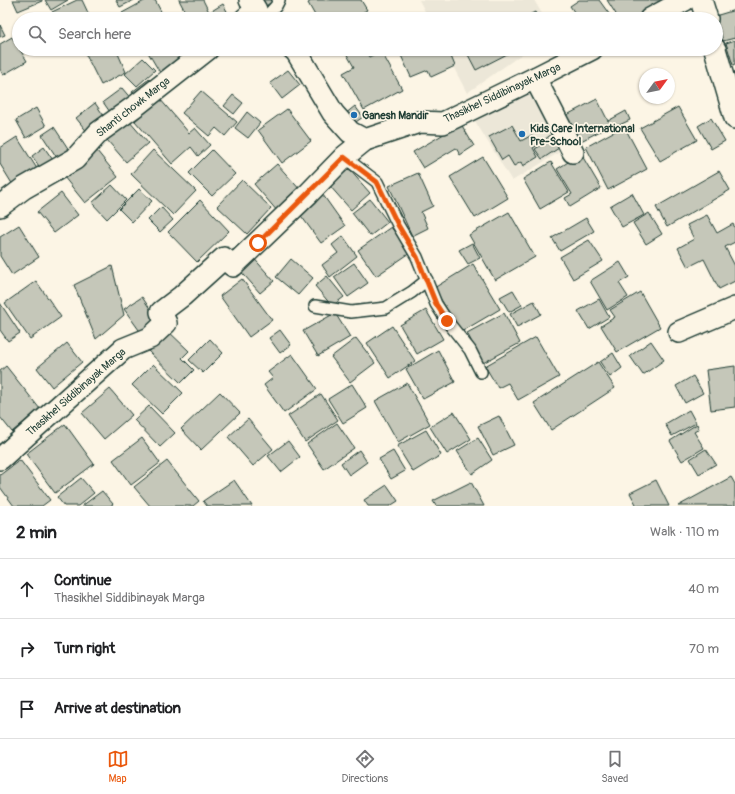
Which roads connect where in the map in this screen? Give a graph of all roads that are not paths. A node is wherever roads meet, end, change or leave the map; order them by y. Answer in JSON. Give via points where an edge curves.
{"nodes":[{"id":1,"x":279,"y":0,"type":"edge"},
{"id":2,"x":685,"y":0,"type":"edge"},
{"id":3,"x":701,"y":0,"type":"edge"},
{"id":4,"x":258,"y":12,"type":"edge"},
{"id":5,"x":663,"y":12,"type":"edge"},
{"id":6,"x":705,"y":12,"type":"edge"},
{"id":7,"x":199,"y":56,"type":"edge"},
{"id":8,"x":299,"y":56,"type":"edge"},
{"id":9,"x":578,"y":56,"type":"edge"},
{"id":10,"x":717,"y":56,"type":"edge"},
{"id":11,"x":535,"y":78,"type":"junction"},
{"id":12,"x":735,"y":118,"type":"edge"},
{"id":13,"x":365,"y":140,"type":"junction"},
{"id":14,"x":573,"y":152,"type":"dead end"},
{"id":15,"x":344,"y":157,"type":"junction"},
{"id":16,"x":0,"y":206,"type":"edge"},
{"id":17,"x":427,"y":280,"type":"junction"},
{"id":18,"x":315,"y":306,"type":"dead end"},
{"id":19,"x":735,"y":308,"type":"edge"},
{"id":20,"x":679,"y":332,"type":"dead end"},
{"id":21,"x":481,"y":372,"type":"dead end"},
{"id":22,"x":0,"y":459,"type":"edge"}],
"edges":[{"from":1,"to":4,"type":"lane","via":[[276,6]]},
{"from":2,"to":5,"type":"street"},
{"from":3,"to":6,"type":"street"},
{"from":7,"to":16,"type":"street","name":"Shanti chowk Marga","via":[[99,132],[76,159],[24,188]]},
{"from":8,"to":13,"type":"street","via":[[333,113],[350,132]]},
{"from":9,"to":11,"type":"street","name":"Thasikhel Siddibinayak Marga"},
{"from":10,"to":12,"type":"street"},
{"from":11,"to":13,"type":"street","name":"Thasikhel Siddibinayak Marga","via":[[443,123],[419,122]]},
{"from":11,"to":14,"type":"street"},
{"from":13,"to":15,"type":"street","name":"Thasikhel Siddibinayak Marga"},
{"from":15,"to":17,"type":"lane","via":[[377,182]]},
{"from":15,"to":22,"type":"street","name":"Thasikhel Siddibinayak Marga","via":[[233,266],[224,258],[161,312],[166,323],[150,338],[123,349]]},
{"from":17,"to":18,"type":"lane","via":[[386,308],[351,312]]},
{"from":17,"to":21,"type":"lane","via":[[436,304],[470,350]]},
{"from":19,"to":20,"type":"street"}]}
